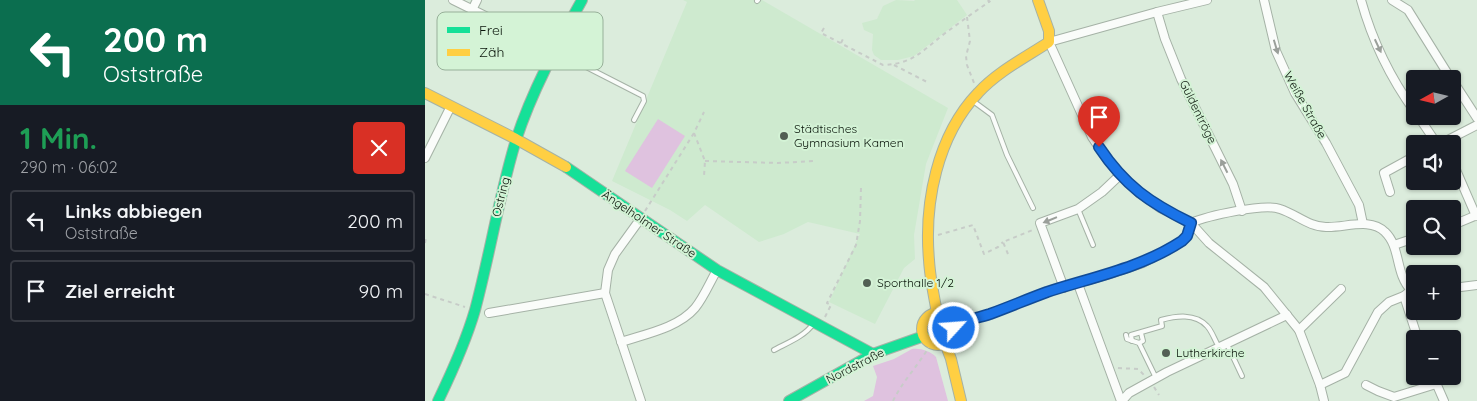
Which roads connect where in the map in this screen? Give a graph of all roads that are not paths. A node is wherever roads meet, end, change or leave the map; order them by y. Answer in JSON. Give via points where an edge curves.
{"nodes":[{"id":1,"x":453,"y":0,"type":"edge"},
{"id":2,"x":477,"y":0,"type":"edge"},
{"id":3,"x":582,"y":0,"type":"edge"},
{"id":4,"x":1038,"y":0,"type":"edge"},
{"id":5,"x":1207,"y":0,"type":"edge"},
{"id":6,"x":1264,"y":0,"type":"edge"},
{"id":7,"x":1361,"y":0,"type":"edge"},
{"id":8,"x":1392,"y":0,"type":"edge"},
{"id":9,"x":472,"y":10,"type":"junction"},
{"id":10,"x":476,"y":12,"type":"edge"},
{"id":11,"x":576,"y":12,"type":"edge"},
{"id":12,"x":1157,"y":12,"type":"junction"},
{"id":13,"x":1049,"y":42,"type":"junction"},
{"id":14,"x":546,"y":70,"type":"edge"},
{"id":15,"x":592,"y":70,"type":"edge"},
{"id":16,"x":1446,"y":70,"type":"edge"},
{"id":17,"x":425,"y":93,"type":"edge"},
{"id":18,"x":1461,"y":94,"type":"edge"},
{"id":19,"x":1406,"y":98,"type":"edge"},
{"id":20,"x":971,"y":100,"type":"junction"},
{"id":21,"x":451,"y":106,"type":"junction"},
{"id":22,"x":1477,"y":118,"type":"edge"},
{"id":23,"x":634,"y":120,"type":"dead end"},
{"id":24,"x":1477,"y":125,"type":"edge"},
{"id":25,"x":1457,"y":135,"type":"edge"},
{"id":26,"x":517,"y":139,"type":"junction"},
{"id":27,"x":425,"y":158,"type":"edge"},
{"id":28,"x":1406,"y":161,"type":"edge"},
{"id":29,"x":1120,"y":176,"type":"junction"},
{"id":30,"x":1461,"y":181,"type":"edge"},
{"id":31,"x":1390,"y":192,"type":"dead end"},
{"id":32,"x":1033,"y":208,"type":"dead end"},
{"id":33,"x":1078,"y":209,"type":"junction"},
{"id":34,"x":1241,"y":211,"type":"junction"},
{"id":35,"x":1476,"y":216,"type":"edge"},
{"id":36,"x":641,"y":218,"type":"junction"},
{"id":37,"x":1461,"y":222,"type":"edge"},
{"id":38,"x":1191,"y":223,"type":"junction"},
{"id":39,"x":1363,"y":224,"type":"junction"},
{"id":40,"x":1406,"y":240,"type":"edge"},
{"id":41,"x":1093,"y":245,"type":"dead end"},
{"id":42,"x":1394,"y":245,"type":"junction"},
{"id":43,"x":717,"y":270,"type":"junction"},
{"id":44,"x":1078,"y":284,"type":"junction"},
{"id":45,"x":1406,"y":284,"type":"edge"},
{"id":46,"x":1477,"y":285,"type":"edge"},
{"id":47,"x":1461,"y":287,"type":"edge"},
{"id":48,"x":1064,"y":288,"type":"junction"},
{"id":49,"x":1341,"y":290,"type":"dead end"},
{"id":50,"x":605,"y":292,"type":"junction"},
{"id":51,"x":1404,"y":296,"type":"joint"},
{"id":52,"x":489,"y":313,"type":"dead end"},
{"id":53,"x":937,"y":313,"type":"junction"},
{"id":54,"x":1287,"y":315,"type":"junction"},
{"id":55,"x":817,"y":324,"type":"junction"},
{"id":56,"x":953,"y":325,"type":"junction"},
{"id":57,"x":1299,"y":330,"type":"junction"},
{"id":58,"x":1415,"y":330,"type":"edge"},
{"id":59,"x":1141,"y":332,"type":"junction"},
{"id":60,"x":1126,"y":335,"type":"dead end"},
{"id":61,"x":927,"y":340,"type":"junction"},
{"id":62,"x":1132,"y":341,"type":"junction"},
{"id":63,"x":621,"y":342,"type":"junction"},
{"id":64,"x":945,"y":343,"type":"junction"},
{"id":65,"x":1139,"y":343,"type":"junction"},
{"id":66,"x":1223,"y":346,"type":"junction"},
{"id":67,"x":774,"y":350,"type":"dead end"},
{"id":68,"x":873,"y":354,"type":"junction"},
{"id":69,"x":1242,"y":376,"type":"dead end"},
{"id":70,"x":1153,"y":379,"type":"junction"},
{"id":71,"x":1366,"y":385,"type":"dead end"},
{"id":72,"x":1424,"y":385,"type":"edge"},
{"id":73,"x":1437,"y":385,"type":"edge"},
{"id":74,"x":1320,"y":386,"type":"junction"},
{"id":75,"x":1394,"y":399,"type":"edge"},
{"id":76,"x":438,"y":401,"type":"edge"},
{"id":77,"x":641,"y":401,"type":"edge"},
{"id":78,"x":789,"y":401,"type":"edge"},
{"id":79,"x":961,"y":401,"type":"edge"},
{"id":80,"x":1121,"y":401,"type":"edge"},
{"id":81,"x":1324,"y":401,"type":"edge"},
{"id":82,"x":1444,"y":401,"type":"edge"}],
"edges":[{"from":1,"to":9,"type":"street"},
{"from":2,"to":9,"type":"street"},
{"from":3,"to":11,"type":"street","name":"Ostring"},
{"from":4,"to":13,"type":"street","via":[[1049,32]]},
{"from":5,"to":12,"type":"street"},
{"from":6,"to":39,"type":"street","name":"Weiße Straße","one_way":true,"via":[[1276,51],[1295,93],[1360,205]]},
{"from":7,"to":19,"type":"street","one_way":true,"via":[[1379,49]]},
{"from":8,"to":16,"type":"street","via":[[1408,10]]},
{"from":9,"to":10,"type":"street"},
{"from":12,"to":13,"type":"street"},
{"from":34,"to":12,"type":"street","name":"Güldentröge","one_way":true,"via":[[1233,184],[1181,79]]},
{"from":13,"to":20,"type":"street","via":[[1002,73]]},
{"from":13,"to":29,"type":"street","via":[[1091,137]]},
{"from":14,"to":26,"type":"street","name":"Ostring"},
{"from":15,"to":23,"type":"lane","via":[[643,96],[644,101]]},
{"from":17,"to":21,"type":"street","name":"Ängelholmer Straße"},
{"from":18,"to":22,"type":"street"},
{"from":20,"to":32,"type":"lane","via":[[992,116]]},
{"from":20,"to":53,"type":"street","via":[[950,135],[931,194],[929,261]]},
{"from":21,"to":26,"type":"street","name":"Ängelholmer Straße"},
{"from":21,"to":27,"type":"street"},
{"from":24,"to":25,"type":"street"},
{"from":26,"to":36,"type":"street","name":"Ängelholmer Straße","via":[[569,169]]},
{"from":26,"to":76,"type":"street","name":"Ostring","via":[[474,311]]},
{"from":28,"to":31,"type":"street","via":[[1384,173]]},
{"from":29,"to":33,"type":"street"},
{"from":29,"to":38,"type":"street","via":[[1155,205]]},
{"from":30,"to":35,"type":"street"},
{"from":33,"to":41,"type":"lane"},
{"from":33,"to":48,"type":"street","one_way":true,"via":[[1040,223]]},
{"from":34,"to":38,"type":"street"},
{"from":34,"to":39,"type":"street","via":[[1270,207],[1318,226]]},
{"from":35,"to":37,"type":"street"},
{"from":36,"to":43,"type":"street","name":"Ängelholmer Straße"},
{"from":36,"to":50,"type":"street","via":[[607,270]]},
{"from":38,"to":44,"type":"street","via":[[1187,236],[1174,247],[1143,263]]},
{"from":38,"to":54,"type":"street","via":[[1209,243],[1263,287]]},
{"from":39,"to":42,"type":"street","via":[[1379,226]]},
{"from":40,"to":42,"type":"street"},
{"from":42,"to":45,"type":"street"},
{"from":43,"to":55,"type":"street","name":"Ängelholmer Straße"},
{"from":43,"to":63,"type":"street","via":[[695,308],[685,318]]},
{"from":44,"to":48,"type":"street"},
{"from":44,"to":80,"type":"street"},
{"from":46,"to":47,"type":"street"},
{"from":48,"to":56,"type":"street"},
{"from":49,"to":57,"type":"street"},
{"from":50,"to":52,"type":"street"},
{"from":50,"to":63,"type":"street"},
{"from":51,"to":58,"type":"street"},
{"from":51,"to":74,"type":"street","via":[[1389,302],[1378,312],[1345,373]]},
{"from":53,"to":56,"type":"street","via":[[947,316]]},
{"from":53,"to":61,"type":"street","via":[[924,321]]},
{"from":54,"to":57,"type":"street"},
{"from":54,"to":66,"type":"street"},
{"from":55,"to":67,"type":"lane"},
{"from":55,"to":68,"type":"street","name":"Ängelholmer Straße"},
{"from":56,"to":64,"type":"street","via":[[953,334]]},
{"from":57,"to":74,"type":"street"},
{"from":59,"to":62,"type":"lane","via":[[1131,335]]},
{"from":59,"to":65,"type":"lane","via":[[1143,342]]},
{"from":59,"to":66,"type":"lane","via":[[1162,326],[1161,320],[1177,316],[1196,318],[1208,326]]},
{"from":60,"to":62,"type":"lane"},
{"from":61,"to":64,"type":"street","via":[[935,345]]},
{"from":61,"to":68,"type":"street","name":"Nordstraße"},
{"from":62,"to":65,"type":"lane"},
{"from":63,"to":77,"type":"street"},
{"from":64,"to":79,"type":"street"},
{"from":65,"to":70,"type":"lane"},
{"from":66,"to":69,"type":"lane"},
{"from":66,"to":70,"type":"street"},
{"from":68,"to":78,"type":"street","name":"Nordstraße"},
{"from":70,"to":80,"type":"street"},
{"from":71,"to":75,"type":"street"},
{"from":72,"to":75,"type":"street"},
{"from":73,"to":82,"type":"street"},
{"from":74,"to":81,"type":"street"}]}
